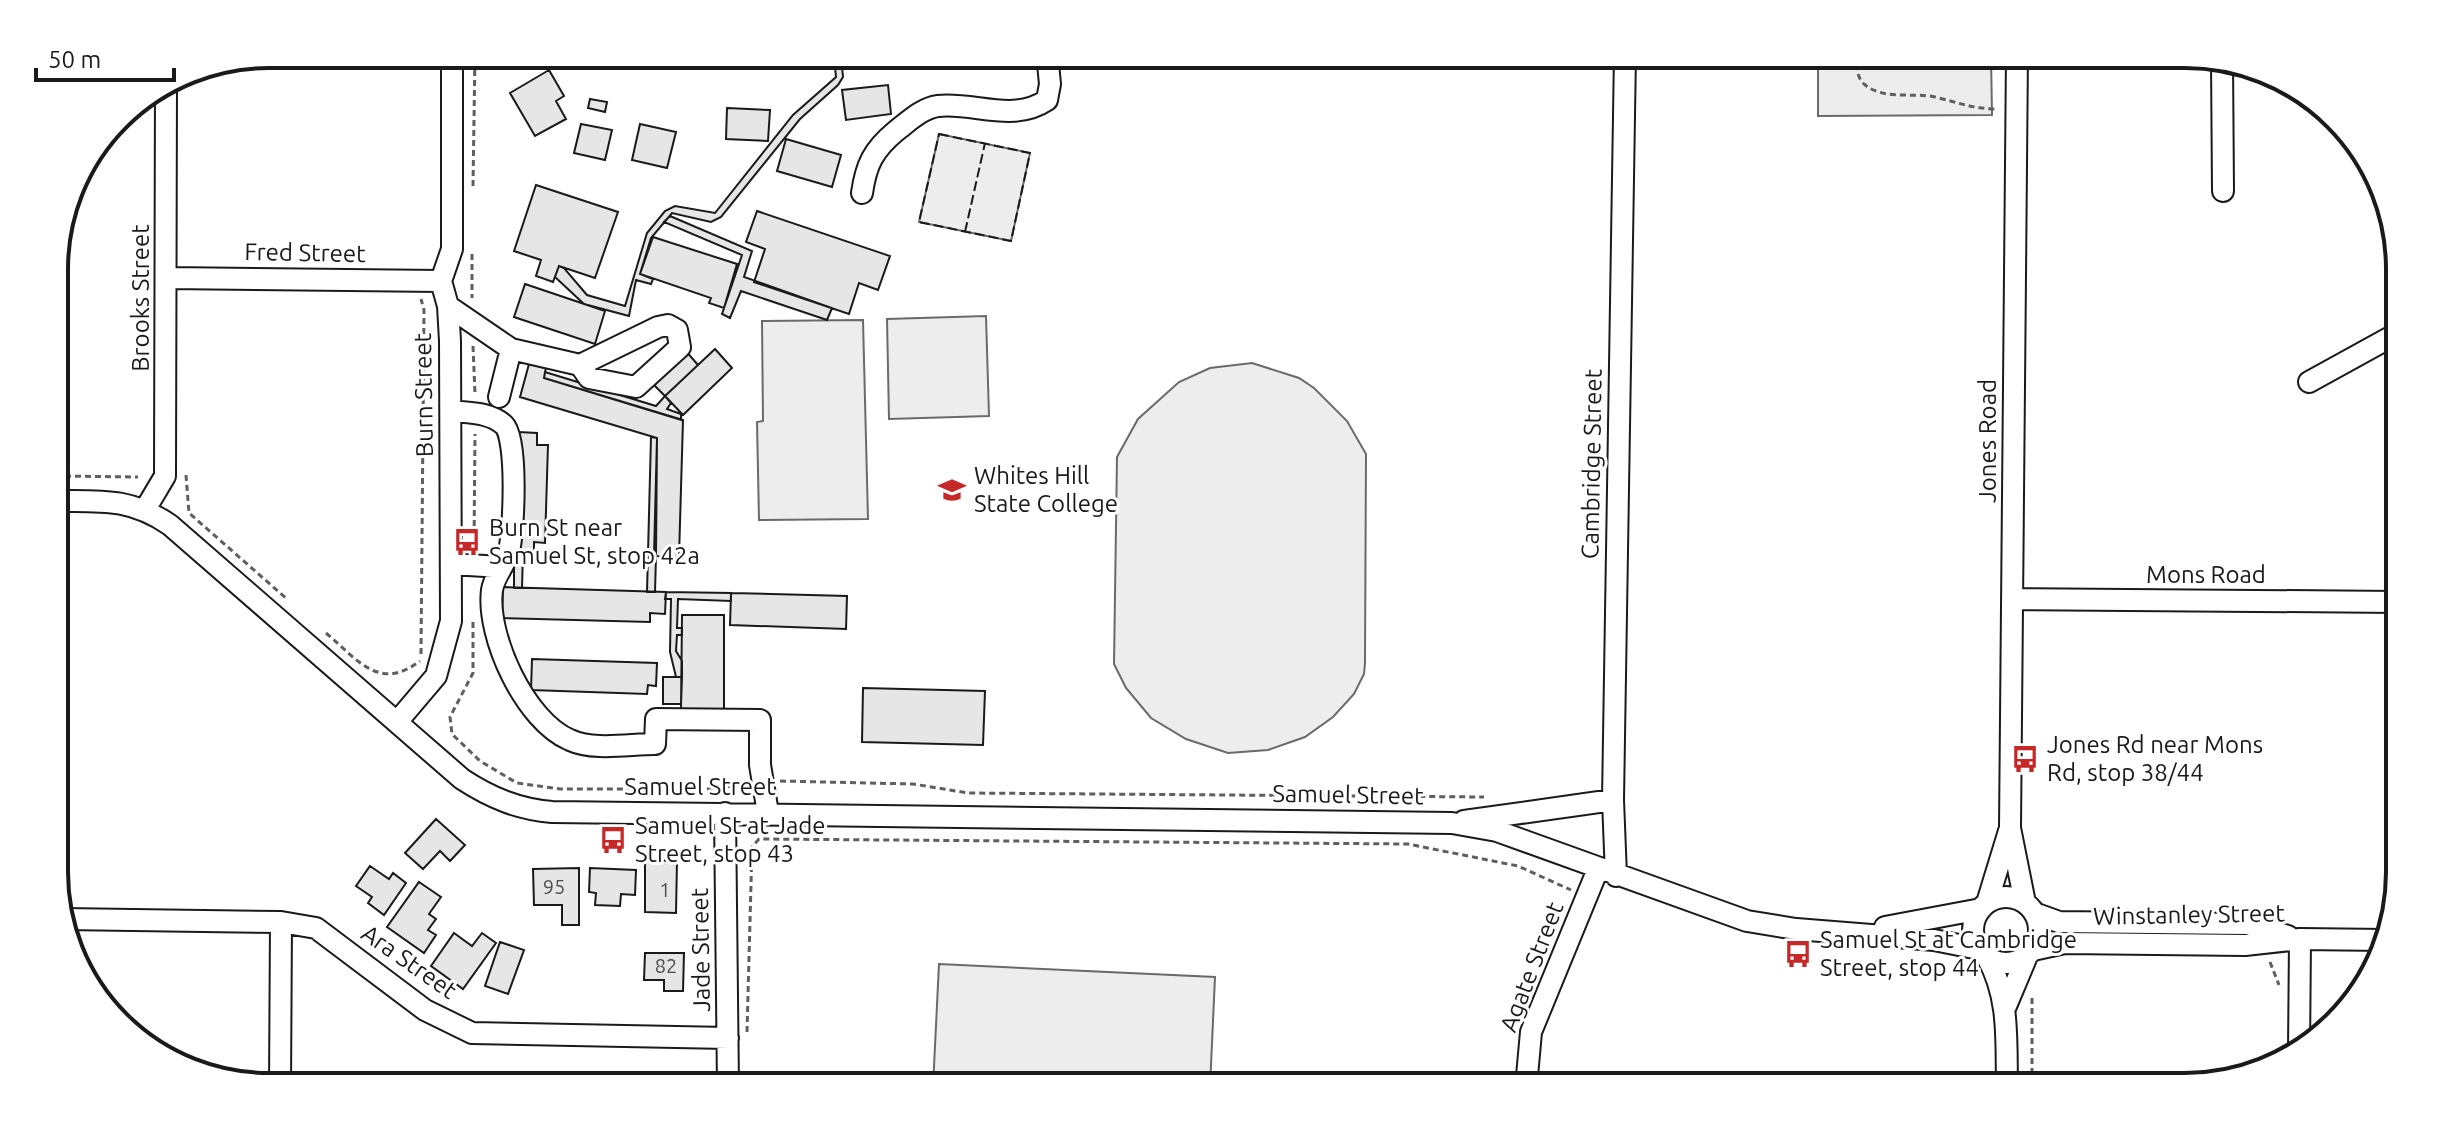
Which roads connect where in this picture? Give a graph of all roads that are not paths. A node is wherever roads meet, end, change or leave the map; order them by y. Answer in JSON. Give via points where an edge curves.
{"nodes":[{"id":1,"x":452,"y":68,"type":"edge"},
{"id":2,"x":1048,"y":68,"type":"edge"},
{"id":3,"x":1625,"y":68,"type":"edge"},
{"id":4,"x":2017,"y":68,"type":"edge"},
{"id":5,"x":2222,"y":72,"type":"edge"},
{"id":6,"x":166,"y":96,"type":"edge"},
{"id":7,"x":2223,"y":191,"type":"dead end"},
{"id":8,"x":862,"y":193,"type":"dead end"},
{"id":9,"x":168,"y":278,"type":"junction"},
{"id":10,"x":441,"y":281,"type":"junction"},
{"id":11,"x":448,"y":306,"type":"junction"},
{"id":12,"x":2386,"y":340,"type":"edge"},
{"id":13,"x":511,"y":349,"type":"junction"},
{"id":14,"x":580,"y":365,"type":"dead end"},
{"id":15,"x":2309,"y":382,"type":"dead end"},
{"id":16,"x":499,"y":397,"type":"dead end"},
{"id":17,"x":451,"y":411,"type":"junction"},
{"id":18,"x":68,"y":501,"type":"edge"},
{"id":19,"x":146,"y":508,"type":"junction"},
{"id":20,"x":451,"y":564,"type":"junction"},
{"id":21,"x":502,"y":567,"type":"junction"},
{"id":22,"x":2013,"y":599,"type":"junction"},
{"id":23,"x":2386,"y":602,"type":"edge"},
{"id":24,"x":397,"y":722,"type":"junction"},
{"id":25,"x":1613,"y":800,"type":"junction"},
{"id":26,"x":725,"y":813,"type":"junction"},
{"id":27,"x":768,"y":813,"type":"junction"},
{"id":28,"x":1452,"y":823,"type":"junction"},
{"id":29,"x":2010,"y":828,"type":"junction"},
{"id":30,"x":1607,"y":872,"type":"junction"},
{"id":31,"x":1984,"y":906,"type":"junction"},
{"id":32,"x":2030,"y":908,"type":"junction"},
{"id":33,"x":74,"y":919,"type":"edge"},
{"id":34,"x":281,"y":922,"type":"junction"},
{"id":35,"x":1858,"y":932,"type":"junction"},
{"id":36,"x":2300,"y":939,"type":"junction"},
{"id":37,"x":2374,"y":940,"type":"edge"},
{"id":38,"x":1983,"y":953,"type":"junction"},
{"id":39,"x":2030,"y":953,"type":"junction"},
{"id":40,"x":2006,"y":1006,"type":"junction"},
{"id":41,"x":2299,"y":1037,"type":"edge"},
{"id":42,"x":728,"y":1038,"type":"junction"},
{"id":43,"x":280,"y":1073,"type":"edge"},
{"id":44,"x":728,"y":1073,"type":"edge"},
{"id":45,"x":1527,"y":1073,"type":"edge"},
{"id":46,"x":2007,"y":1073,"type":"edge"}],
"edges":[{"from":1,"to":10,"type":"street","via":[[452,249]]},
{"from":2,"to":8,"type":"street","via":[[1047,100],[1036,108],[1009,112],[936,106],[923,111],[881,143],[867,161]]},
{"from":3,"to":25,"type":"street","name":"Cambridge Street"},
{"from":4,"to":22,"type":"street","name":"Jones Road"},
{"from":5,"to":7,"type":"street"},
{"from":6,"to":9,"type":"street","name":"Brooks Street"},
{"from":9,"to":10,"type":"street","name":"Fred Street"},
{"from":9,"to":19,"type":"street","name":"Brooks Street","via":[[165,476]]},
{"from":10,"to":11,"type":"street","name":"Burn Street"},
{"from":11,"to":13,"type":"street"},
{"from":11,"to":17,"type":"street","name":"Burn Street"},
{"from":12,"to":15,"type":"street"},
{"from":13,"to":14,"type":"street"},
{"from":13,"to":16,"type":"street"},
{"from":17,"to":20,"type":"street","name":"Burn Street"},
{"from":17,"to":21,"type":"street","via":[[485,414],[505,426],[513,444],[509,551]]},
{"from":18,"to":19,"type":"street","name":"Samuel Street"},
{"from":19,"to":24,"type":"street","name":"Samuel Street"},
{"from":20,"to":21,"type":"street"},
{"from":20,"to":24,"type":"street","name":"Burn Street","via":[[451,621],[442,661],[436,676]]},
{"from":21,"to":27,"type":"street","via":[[493,586],[494,616],[517,687],[545,723],[568,740],[602,745],[655,744],[656,719],[760,720]]},
{"from":22,"to":23,"type":"street","name":"Mons Road"},
{"from":22,"to":29,"type":"street","name":"Jones Road"},
{"from":24,"to":26,"type":"street","name":"Samuel Street","via":[[462,779],[519,807],[552,812]]},
{"from":25,"to":28,"type":"street","name":"Samuel Street"},
{"from":25,"to":30,"type":"street","name":"Cambridge Street"},
{"from":26,"to":27,"type":"street","name":"Samuel Street"},
{"from":26,"to":42,"type":"street","name":"Jade Street"},
{"from":27,"to":28,"type":"street","name":"Samuel Street"},
{"from":28,"to":30,"type":"street","name":"Samuel Street","via":[[1497,831]]},
{"from":29,"to":31,"type":"street","name":"Jones Road"},
{"from":29,"to":32,"type":"street","name":"Jones Road"},
{"from":30,"to":35,"type":"street","name":"Samuel Street","via":[[1747,921]]},
{"from":30,"to":45,"type":"street","name":"Agate Street","via":[[1531,1032]]},
{"from":31,"to":32,"type":"street","via":[[2006,897]]},
{"from":31,"to":35,"type":"street","name":"Samuel Street"},
{"from":31,"to":38,"type":"street","via":[[1973,929]]},
{"from":32,"to":36,"type":"street","name":"Winstanley Street","via":[[2059,922],[2247,924]]},
{"from":32,"to":39,"type":"street","via":[[2039,932]]},
{"from":33,"to":34,"type":"street","name":"Ara Street"},
{"from":34,"to":42,"type":"street","name":"Ara Street","via":[[316,928],[425,1010],[472,1033]]},
{"from":34,"to":43,"type":"street"},
{"from":35,"to":38,"type":"street","name":"Samuel Street","via":[[1934,940]]},
{"from":36,"to":37,"type":"street","name":"Winstanley Street"},
{"from":36,"to":39,"type":"street","name":"Winstanley Street","via":[[2245,945],[2065,943]]},
{"from":36,"to":41,"type":"street"},
{"from":38,"to":39,"type":"street","via":[[2014,962]]},
{"from":38,"to":40,"type":"street","via":[[2000,980]]},
{"from":39,"to":40,"type":"street"},
{"from":40,"to":46,"type":"street"},
{"from":42,"to":44,"type":"street","name":"Jade Street"}]}
